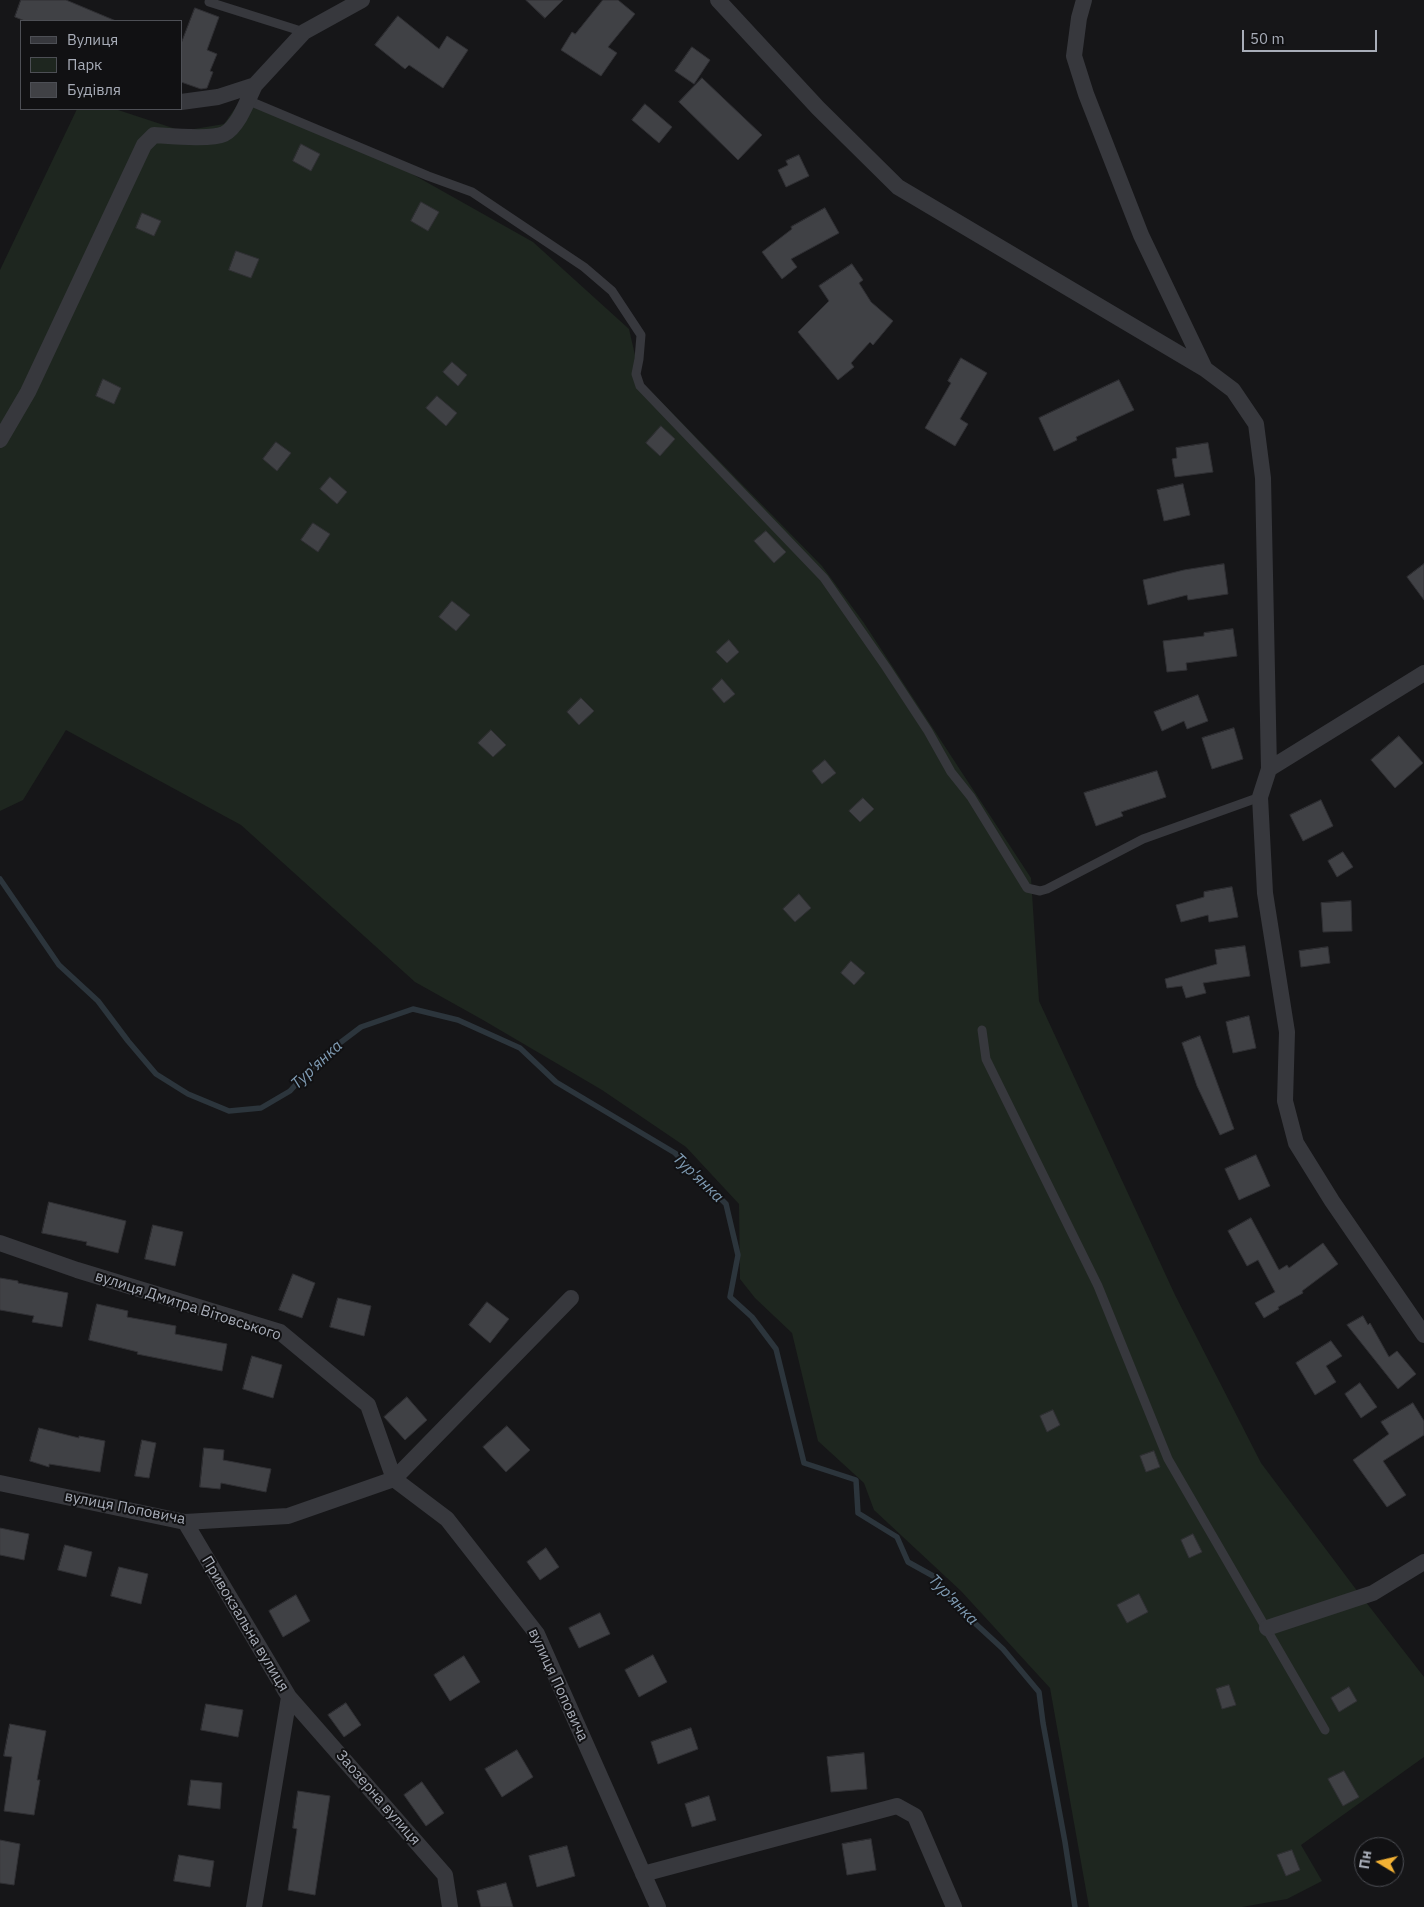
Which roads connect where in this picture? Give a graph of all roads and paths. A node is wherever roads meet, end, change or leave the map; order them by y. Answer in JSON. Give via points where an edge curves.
{"nodes":[{"id":1,"x":362,"y":0,"type":"edge"},
{"id":2,"x":718,"y":0,"type":"edge"},
{"id":3,"x":1084,"y":0,"type":"edge"},
{"id":4,"x":209,"y":2,"type":"dead end"},
{"id":5,"x":304,"y":32,"type":"junction"},
{"id":6,"x":255,"y":85,"type":"junction"},
{"id":7,"x":248,"y":100,"type":"junction"},
{"id":8,"x":182,"y":102,"type":"edge"},
{"id":9,"x":1205,"y":368,"type":"junction"},
{"id":10,"x":0,"y":440,"type":"edge"},
{"id":11,"x":1424,"y":673,"type":"edge"},
{"id":12,"x":1269,"y":769,"type":"junction"},
{"id":13,"x":1260,"y":798,"type":"junction"},
{"id":14,"x":982,"y":1030,"type":"dead end"},
{"id":15,"x":0,"y":1243,"type":"edge"},
{"id":16,"x":571,"y":1298,"type":"dead end"},
{"id":17,"x":1424,"y":1335,"type":"edge"},
{"id":18,"x":394,"y":1479,"type":"junction"},
{"id":19,"x":0,"y":1483,"type":"edge"},
{"id":20,"x":185,"y":1522,"type":"junction"},
{"id":21,"x":1424,"y":1562,"type":"edge"},
{"id":22,"x":1267,"y":1628,"type":"junction"},
{"id":23,"x":289,"y":1697,"type":"junction"},
{"id":24,"x":1326,"y":1730,"type":"dead end"},
{"id":25,"x":643,"y":1874,"type":"junction"},
{"id":26,"x":254,"y":1907,"type":"edge"},
{"id":27,"x":450,"y":1907,"type":"edge"},
{"id":28,"x":658,"y":1907,"type":"edge"},
{"id":29,"x":954,"y":1907,"type":"edge"}],
"edges":[{"from":1,"to":5,"type":"street"},
{"from":2,"to":9,"type":"street","via":[[818,108],[898,187]]},
{"from":3,"to":9,"type":"street","via":[[1074,56],[1086,94],[1141,235]]},
{"from":4,"to":5,"type":"lane"},
{"from":5,"to":6,"type":"street"},
{"from":6,"to":7,"type":"street"},
{"from":6,"to":8,"type":"street","via":[[218,97]]},
{"from":7,"to":10,"type":"street","via":[[238,120],[224,134],[207,137],[154,136],[144,145],[28,392]]},
{"from":7,"to":13,"type":"lane","via":[[472,192],[584,267],[612,291],[641,335],[636,374],[640,386],[824,578],[928,731],[1027,888],[1047,889],[1143,839]]},
{"from":9,"to":12,"type":"street","via":[[1234,390],[1256,424],[1263,478]]},
{"from":11,"to":12,"type":"street"},
{"from":12,"to":13,"type":"street"},
{"from":13,"to":17,"type":"street","via":[[1266,892],[1287,1032],[1285,1101],[1296,1143]]},
{"from":14,"to":22,"type":"lane","via":[[986,1059],[1098,1286],[1168,1459]]},
{"from":15,"to":18,"type":"street","name":"вулиця Дмитра Вітовського","via":[[280,1332],[368,1405]]},
{"from":16,"to":18,"type":"street","name":"вулиця Поповича"},
{"from":18,"to":20,"type":"street","name":"вулиця Поповича","via":[[288,1516]]},
{"from":18,"to":25,"type":"street","name":"вулиця Поповича","via":[[447,1519],[537,1634]]},
{"from":19,"to":20,"type":"street","name":"вулиця Поповича"},
{"from":20,"to":23,"type":"street","name":"Привокзальна вулиця"},
{"from":21,"to":22,"type":"street","via":[[1373,1593]]},
{"from":22,"to":24,"type":"lane"},
{"from":23,"to":26,"type":"street","name":"Привокзальна вулиця"},
{"from":23,"to":27,"type":"street","name":"Заозерна вулиця","via":[[445,1875]]},
{"from":25,"to":28,"type":"street","name":"вулиця Поповича"},
{"from":25,"to":29,"type":"street","via":[[897,1806],[915,1816]]}]}
